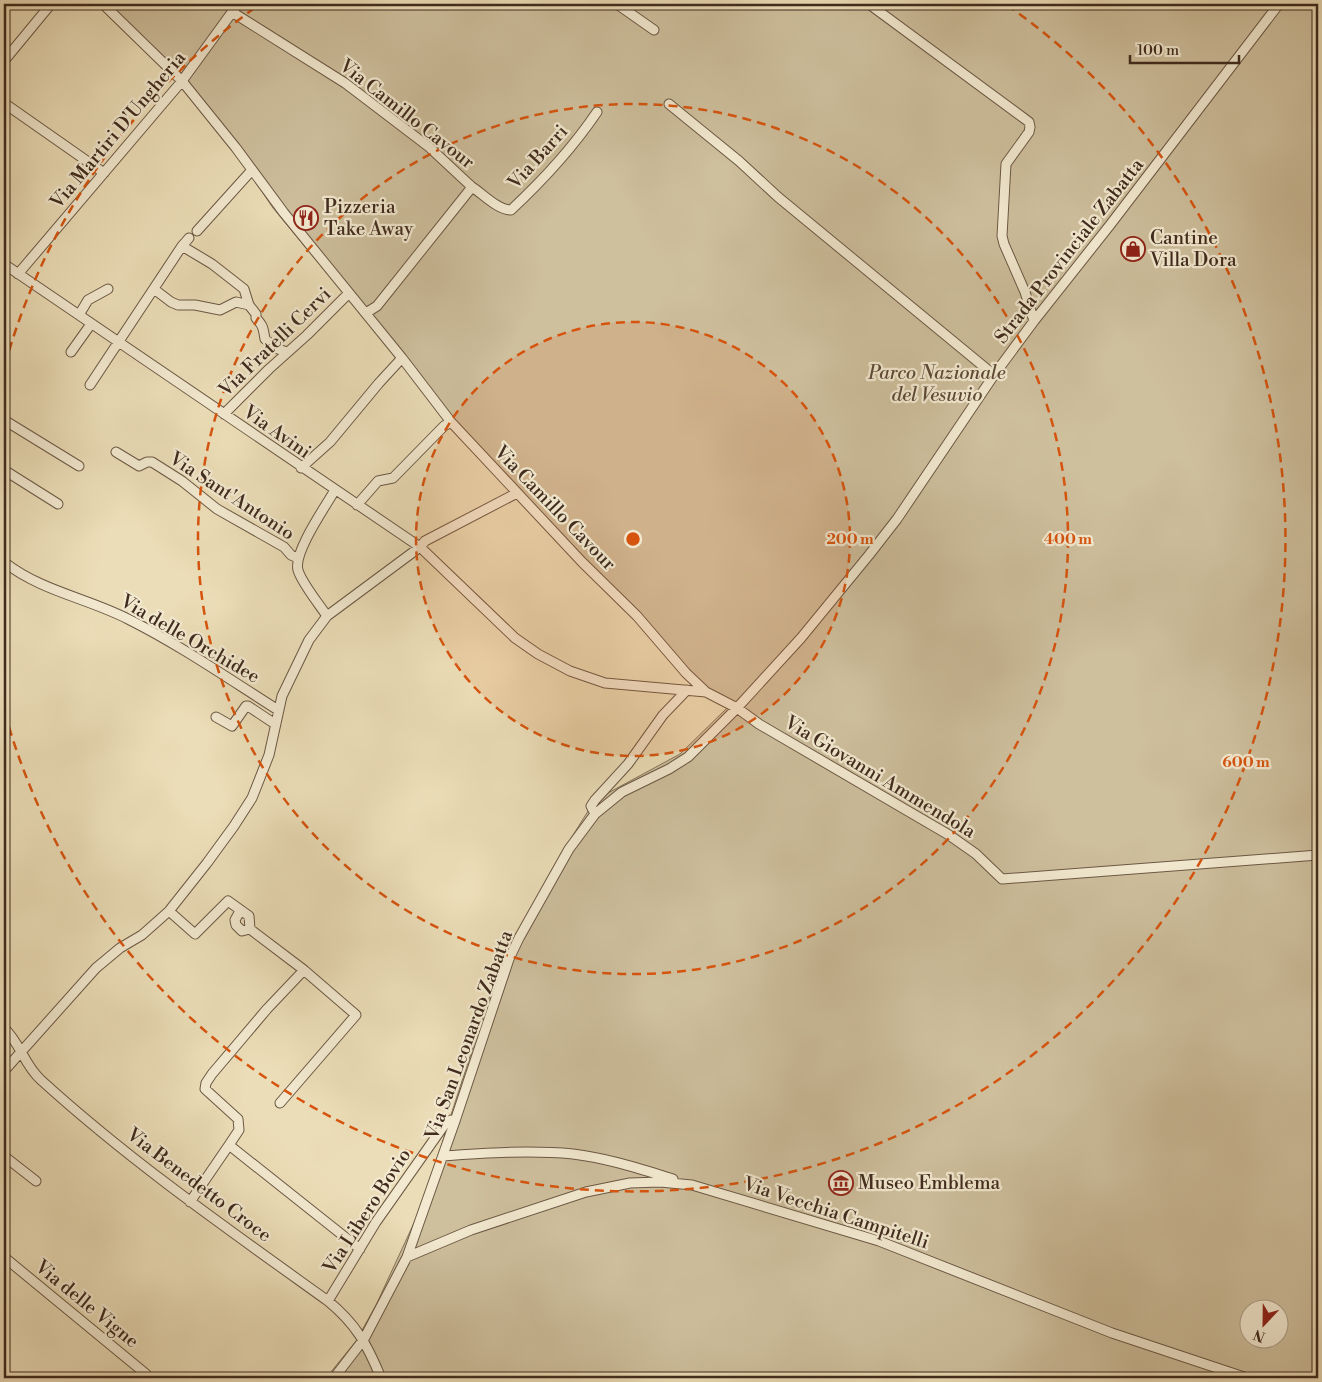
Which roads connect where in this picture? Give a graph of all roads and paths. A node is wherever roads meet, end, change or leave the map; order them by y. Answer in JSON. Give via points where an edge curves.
{"nodes":[{"id":1,"x":51,"y":4,"type":"edge"},
{"id":2,"x":103,"y":4,"type":"edge"},
{"id":3,"x":238,"y":4,"type":"edge"},
{"id":4,"x":617,"y":4,"type":"edge"},
{"id":5,"x":869,"y":4,"type":"edge"},
{"id":6,"x":1280,"y":4,"type":"edge"},
{"id":7,"x":232,"y":12,"type":"junction"},
{"id":8,"x":654,"y":30,"type":"dead end"},
{"id":9,"x":4,"y":61,"type":"edge"},
{"id":10,"x":182,"y":81,"type":"junction"},
{"id":11,"x":4,"y":103,"type":"edge"},
{"id":12,"x":669,"y":104,"type":"dead end"},
{"id":13,"x":597,"y":112,"type":"dead end"},
{"id":14,"x":252,"y":170,"type":"junction"},
{"id":15,"x":104,"y":173,"type":"junction"},
{"id":16,"x":472,"y":187,"type":"junction"},
{"id":17,"x":182,"y":246,"type":"junction"},
{"id":18,"x":4,"y":264,"type":"edge"},
{"id":19,"x":18,"y":274,"type":"junction"},
{"id":20,"x":108,"y":289,"type":"dead end"},
{"id":21,"x":154,"y":289,"type":"junction"},
{"id":22,"x":349,"y":293,"type":"junction"},
{"id":23,"x":249,"y":305,"type":"junction"},
{"id":24,"x":366,"y":313,"type":"junction"},
{"id":25,"x":79,"y":315,"type":"junction"},
{"id":26,"x":1034,"y":321,"type":"junction"},
{"id":27,"x":91,"y":324,"type":"junction"},
{"id":28,"x":118,"y":342,"type":"junction"},
{"id":29,"x":71,"y":352,"type":"dead end"},
{"id":30,"x":288,"y":352,"type":"junction"},
{"id":31,"x":402,"y":358,"type":"junction"},
{"id":32,"x":994,"y":375,"type":"junction"},
{"id":33,"x":90,"y":385,"type":"dead end"},
{"id":34,"x":224,"y":414,"type":"junction"},
{"id":35,"x":4,"y":420,"type":"edge"},
{"id":36,"x":451,"y":422,"type":"junction"},
{"id":37,"x":116,"y":452,"type":"dead end"},
{"id":38,"x":79,"y":466,"type":"dead end"},
{"id":39,"x":301,"y":468,"type":"junction"},
{"id":40,"x":4,"y":470,"type":"edge"},
{"id":41,"x":335,"y":490,"type":"junction"},
{"id":42,"x":517,"y":493,"type":"junction"},
{"id":43,"x":58,"y":504,"type":"dead end"},
{"id":44,"x":357,"y":505,"type":"junction"},
{"id":45,"x":420,"y":547,"type":"junction"},
{"id":46,"x":298,"y":558,"type":"junction"},
{"id":47,"x":4,"y":562,"type":"edge"},
{"id":48,"x":327,"y":616,"type":"junction"},
{"id":49,"x":687,"y":690,"type":"junction"},
{"id":50,"x":706,"y":692,"type":"junction"},
{"id":51,"x":737,"y":708,"type":"junction"},
{"id":52,"x":278,"y":710,"type":"junction"},
{"id":53,"x":216,"y":717,"type":"dead end"},
{"id":54,"x":275,"y":724,"type":"junction"},
{"id":55,"x":595,"y":814,"type":"junction"},
{"id":56,"x":1318,"y":855,"type":"edge"},
{"id":57,"x":169,"y":910,"type":"junction"},
{"id":58,"x":240,"y":911,"type":"junction"},
{"id":59,"x":250,"y":929,"type":"junction"},
{"id":60,"x":305,"y":971,"type":"dead end"},
{"id":61,"x":4,"y":1028,"type":"edge"},
{"id":62,"x":22,"y":1050,"type":"junction"},
{"id":63,"x":4,"y":1071,"type":"edge"},
{"id":64,"x":280,"y":1103,"type":"dead end"},
{"id":65,"x":455,"y":1121,"type":"junction"},
{"id":66,"x":229,"y":1145,"type":"junction"},
{"id":67,"x":4,"y":1156,"type":"edge"},
{"id":68,"x":443,"y":1156,"type":"junction"},
{"id":69,"x":36,"y":1181,"type":"dead end"},
{"id":70,"x":692,"y":1185,"type":"junction"},
{"id":71,"x":190,"y":1202,"type":"junction"},
{"id":72,"x":360,"y":1249,"type":"junction"},
{"id":73,"x":4,"y":1257,"type":"edge"},
{"id":74,"x":407,"y":1257,"type":"junction"},
{"id":75,"x":328,"y":1301,"type":"junction"},
{"id":76,"x":364,"y":1339,"type":"junction"},
{"id":77,"x":149,"y":1378,"type":"edge"},
{"id":78,"x":334,"y":1378,"type":"edge"},
{"id":79,"x":381,"y":1378,"type":"edge"},
{"id":80,"x":1247,"y":1378,"type":"edge"}],
"edges":[{"from":1,"to":9,"type":"street"},
{"from":2,"to":10,"type":"street","name":"Via Camillo Cavour"},
{"from":3,"to":7,"type":"street","name":"Via Martiri D'Ungheria"},
{"from":4,"to":8,"type":"street"},
{"from":5,"to":26,"type":"street","via":[[1029,122],[1029,132],[1006,164],[1002,236]]},
{"from":6,"to":26,"type":"street","name":"Strada Provinciale Zabatta"},
{"from":7,"to":10,"type":"street","name":"Via Martiri D'Ungheria"},
{"from":7,"to":16,"type":"street","name":"Via Camillo Cavour","via":[[345,84],[429,147]]},
{"from":10,"to":14,"type":"street","name":"Via Camillo Cavour"},
{"from":10,"to":15,"type":"street","name":"Via Martiri D'Ungheria"},
{"from":11,"to":15,"type":"street"},
{"from":12,"to":32,"type":"street"},
{"from":13,"to":16,"type":"street","name":"Via Barri","via":[[511,210]]},
{"from":14,"to":17,"type":"street"},
{"from":14,"to":22,"type":"street","name":"Via Camillo Cavour"},
{"from":15,"to":19,"type":"street","name":"Via Martiri D'Ungheria"},
{"from":16,"to":24,"type":"street","name":"Via Camillo Cavour","via":[[376,306]]},
{"from":17,"to":21,"type":"street"},
{"from":17,"to":23,"type":"street","via":[[244,289]]},
{"from":18,"to":19,"type":"street","name":"Via Avini"},
{"from":19,"to":25,"type":"street","name":"Via Avini"},
{"from":20,"to":25,"type":"street","via":[[88,300]]},
{"from":21,"to":23,"type":"street","via":[[178,305],[220,310],[236,302]]},
{"from":21,"to":28,"type":"street"},
{"from":22,"to":24,"type":"street","name":"Via Camillo Cavour"},
{"from":22,"to":30,"type":"street","name":"Via Fratelli Cervi"},
{"from":23,"to":30,"type":"street","via":[[265,330],[265,338],[278,349]]},
{"from":24,"to":31,"type":"street","name":"Via Camillo Cavour"},
{"from":25,"to":27,"type":"street","name":"Via Avini"},
{"from":26,"to":32,"type":"street","name":"Strada Provinciale Zabatta"},
{"from":27,"to":28,"type":"street","name":"Via Avini"},
{"from":27,"to":29,"type":"street"},
{"from":28,"to":33,"type":"street"},
{"from":28,"to":34,"type":"street","name":"Via Avini"},
{"from":30,"to":34,"type":"street","name":"Via Fratelli Cervi"},
{"from":31,"to":36,"type":"street","name":"Via Camillo Cavour"},
{"from":31,"to":39,"type":"street","via":[[330,442]]},
{"from":32,"to":51,"type":"street","name":"Strada Provinciale Zabatta","via":[[897,519],[801,638]]},
{"from":34,"to":39,"type":"street","name":"Via Avini"},
{"from":35,"to":38,"type":"street"},
{"from":36,"to":42,"type":"street","name":"Via Camillo Cavour"},
{"from":36,"to":44,"type":"street","via":[[393,478],[378,481]]},
{"from":37,"to":46,"type":"street","name":"Via Sant'Antonio","via":[[139,466],[152,462],[217,509]]},
{"from":39,"to":41,"type":"street","name":"Via Avini"},
{"from":40,"to":43,"type":"street"},
{"from":41,"to":44,"type":"street","name":"Via Avini"},
{"from":41,"to":46,"type":"street"},
{"from":42,"to":45,"type":"street","via":[[425,541]]},
{"from":42,"to":50,"type":"street","name":"Via Camillo Cavour"},
{"from":44,"to":45,"type":"street","name":"Via Avini"},
{"from":45,"to":48,"type":"street"},
{"from":45,"to":49,"type":"street","name":"Via Avini","via":[[515,638],[570,671],[605,683]]},
{"from":46,"to":48,"type":"street","name":"Via Sant'Antonio","via":[[297,569]]},
{"from":47,"to":52,"type":"street","name":"Via delle Orchidee","via":[[26,578],[126,618]]},
{"from":48,"to":52,"type":"street","via":[[309,640]]},
{"from":49,"to":50,"type":"street","name":"Via Avini"},
{"from":49,"to":55,"type":"street","via":[[595,800],[591,806]]},
{"from":50,"to":51,"type":"street","name":"Via Camillo Cavour"},
{"from":51,"to":55,"type":"street","name":"Via San Leonardo Zabatta","via":[[688,757],[622,792]]},
{"from":51,"to":56,"type":"street","name":"Via Giovanni Ammendola","via":[[759,724],[949,834],[1002,879]]},
{"from":52,"to":54,"type":"street"},
{"from":53,"to":54,"type":"street","via":[[232,726],[248,706]]},
{"from":54,"to":57,"type":"street","via":[[269,755],[252,798],[207,864]]},
{"from":55,"to":65,"type":"street","name":"Via San Leonardo Zabatta","via":[[569,849],[519,938]]},
{"from":57,"to":58,"type":"street","via":[[195,934],[228,901]]},
{"from":57,"to":62,"type":"street","via":[[142,935],[96,968]]},
{"from":58,"to":59,"type":"street","via":[[249,916]]},
{"from":58,"to":59,"type":"street","via":[[236,925],[242,931]]},
{"from":59,"to":66,"type":"street","via":[[304,970],[205,1085],[207,1092],[238,1119],[239,1130]]},
{"from":60,"to":64,"type":"street","via":[[356,1015]]},
{"from":61,"to":62,"type":"street","name":"Via Benedetto Croce"},
{"from":62,"to":63,"type":"street"},
{"from":62,"to":71,"type":"street","name":"Via Benedetto Croce","via":[[30,1069],[41,1080]]},
{"from":65,"to":68,"type":"street","name":"Via San Leonardo Zabatta"},
{"from":65,"to":72,"type":"street","name":"Via Libero Bovio","via":[[445,1124]]},
{"from":66,"to":71,"type":"street"},
{"from":66,"to":72,"type":"street"},
{"from":67,"to":69,"type":"street"},
{"from":68,"to":70,"type":"street","via":[[572,1154],[615,1162]]},
{"from":68,"to":74,"type":"street","name":"Via San Leonardo Zabatta"},
{"from":70,"to":74,"type":"street","name":"Via Vecchia Campitelli","via":[[630,1183],[586,1192],[471,1230]]},
{"from":70,"to":80,"type":"street","name":"Via Vecchia Campitelli","via":[[879,1241],[1112,1333]]},
{"from":71,"to":75,"type":"street","name":"Via Benedetto Croce"},
{"from":72,"to":75,"type":"street","name":"Via Libero Bovio"},
{"from":73,"to":77,"type":"street","name":"Via delle Vigne"},
{"from":74,"to":76,"type":"street","name":"Via San Leonardo Zabatta"},
{"from":75,"to":76,"type":"street","name":"Via Benedetto Croce","via":[[345,1315]]},
{"from":76,"to":78,"type":"street","name":"Via San Leonardo Zabatta"},
{"from":76,"to":79,"type":"street","name":"Via Benedetto Croce"}]}
